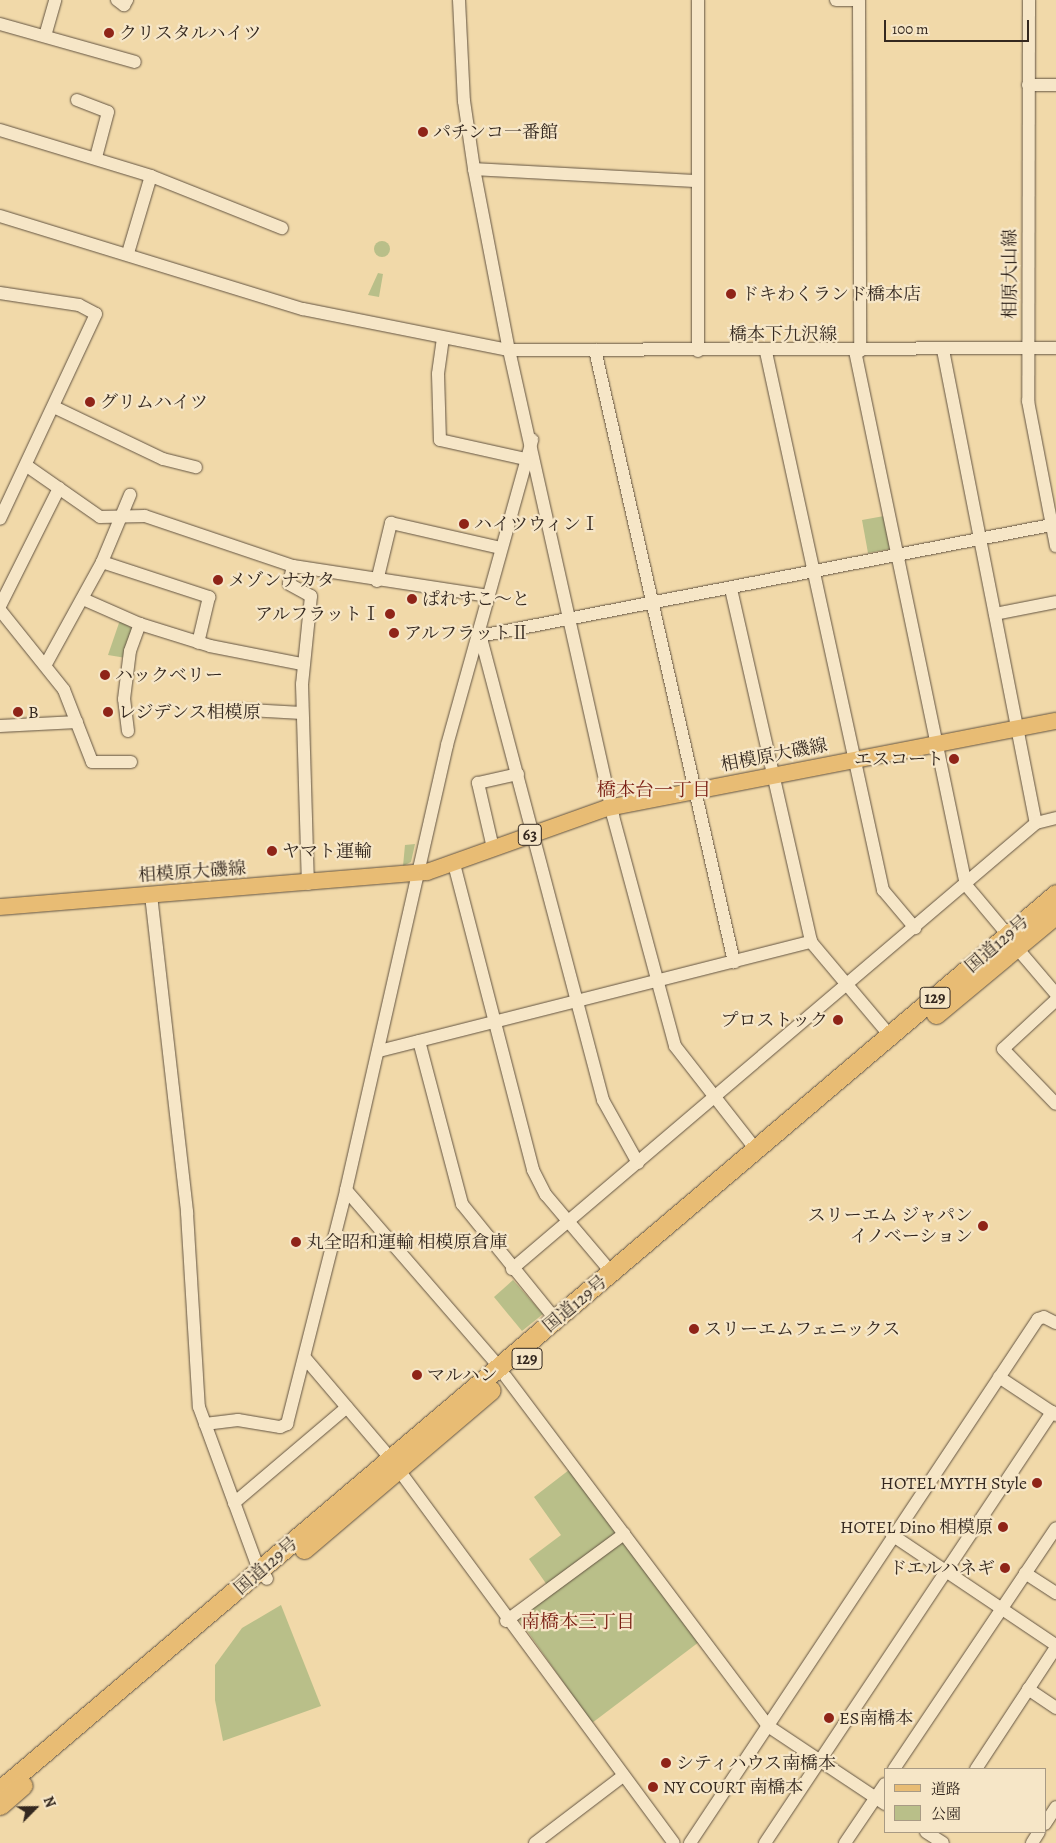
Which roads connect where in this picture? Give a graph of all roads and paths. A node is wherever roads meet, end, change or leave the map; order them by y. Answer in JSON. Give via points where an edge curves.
{"nodes":[{"id":1,"x":55,"y":0,"type":"edge"},
{"id":2,"x":117,"y":0,"type":"edge"},
{"id":3,"x":127,"y":0,"type":"edge"},
{"id":4,"x":459,"y":0,"type":"edge"},
{"id":5,"x":698,"y":0,"type":"edge"},
{"id":6,"x":836,"y":0,"type":"edge"},
{"id":7,"x":1029,"y":0,"type":"edge"},
{"id":8,"x":859,"y":1,"type":"edge"},
{"id":9,"x":0,"y":24,"type":"edge"},
{"id":10,"x":45,"y":36,"type":"junction"},
{"id":11,"x":135,"y":62,"type":"dead end"},
{"id":12,"x":1028,"y":85,"type":"junction"},
{"id":13,"x":1056,"y":85,"type":"edge"},
{"id":14,"x":77,"y":100,"type":"dead end"},
{"id":15,"x":0,"y":130,"type":"edge"},
{"id":16,"x":96,"y":157,"type":"junction"},
{"id":17,"x":474,"y":169,"type":"junction"},
{"id":18,"x":151,"y":176,"type":"junction"},
{"id":19,"x":698,"y":181,"type":"junction"},
{"id":20,"x":0,"y":216,"type":"edge"},
{"id":21,"x":282,"y":228,"type":"dead end"},
{"id":22,"x":128,"y":253,"type":"junction"},
{"id":23,"x":0,"y":293,"type":"edge"},
{"id":24,"x":443,"y":338,"type":"junction"},
{"id":25,"x":1027,"y":348,"type":"junction"},
{"id":26,"x":1056,"y":348,"type":"edge"},
{"id":27,"x":509,"y":350,"type":"junction"},
{"id":28,"x":595,"y":350,"type":"junction"},
{"id":29,"x":943,"y":350,"type":"junction"},
{"id":30,"x":698,"y":351,"type":"junction"},
{"id":31,"x":857,"y":351,"type":"junction"},
{"id":32,"x":766,"y":352,"type":"junction"},
{"id":33,"x":54,"y":407,"type":"junction"},
{"id":34,"x":532,"y":440,"type":"junction"},
{"id":35,"x":526,"y":459,"type":"junction"},
{"id":36,"x":27,"y":466,"type":"junction"},
{"id":37,"x":196,"y":468,"type":"dead end"},
{"id":38,"x":60,"y":488,"type":"junction"},
{"id":39,"x":130,"y":494,"type":"dead end"},
{"id":40,"x":121,"y":517,"type":"junction"},
{"id":41,"x":0,"y":519,"type":"edge"},
{"id":42,"x":1054,"y":525,"type":"edge"},
{"id":43,"x":980,"y":538,"type":"junction"},
{"id":44,"x":1056,"y":546,"type":"edge"},
{"id":45,"x":501,"y":548,"type":"junction"},
{"id":46,"x":897,"y":555,"type":"junction"},
{"id":47,"x":102,"y":562,"type":"junction"},
{"id":48,"x":293,"y":566,"type":"junction"},
{"id":49,"x":813,"y":572,"type":"junction"},
{"id":50,"x":377,"y":581,"type":"junction"},
{"id":51,"x":731,"y":589,"type":"junction"},
{"id":52,"x":489,"y":596,"type":"junction"},
{"id":53,"x":83,"y":599,"type":"junction"},
{"id":54,"x":1056,"y":602,"type":"edge"},
{"id":55,"x":652,"y":603,"type":"junction"},
{"id":56,"x":0,"y":606,"type":"edge"},
{"id":57,"x":0,"y":610,"type":"edge"},
{"id":58,"x":995,"y":614,"type":"junction"},
{"id":59,"x":570,"y":619,"type":"junction"},
{"id":60,"x":140,"y":624,"type":"junction"},
{"id":61,"x":480,"y":636,"type":"junction"},
{"id":62,"x":198,"y":643,"type":"junction"},
{"id":63,"x":46,"y":664,"type":"junction"},
{"id":64,"x":302,"y":664,"type":"junction"},
{"id":65,"x":231,"y":709,"type":"dead end"},
{"id":66,"x":302,"y":713,"type":"junction"},
{"id":67,"x":1056,"y":721,"type":"edge"},
{"id":68,"x":77,"y":722,"type":"junction"},
{"id":69,"x":0,"y":726,"type":"edge"},
{"id":70,"x":1017,"y":728,"type":"junction"},
{"id":71,"x":128,"y":731,"type":"dead end"},
{"id":72,"x":936,"y":744,"type":"junction"},
{"id":73,"x":853,"y":760,"type":"junction"},
{"id":74,"x":131,"y":762,"type":"dead end"},
{"id":75,"x":518,"y":774,"type":"junction"},
{"id":76,"x":774,"y":776,"type":"junction"},
{"id":77,"x":695,"y":791,"type":"junction"},
{"id":78,"x":611,"y":807,"type":"junction"},
{"id":79,"x":1056,"y":818,"type":"edge"},
{"id":80,"x":1036,"y":823,"type":"junction"},
{"id":81,"x":534,"y":833,"type":"junction"},
{"id":82,"x":493,"y":848,"type":"junction"},
{"id":83,"x":454,"y":864,"type":"junction"},
{"id":84,"x":418,"y":873,"type":"junction"},
{"id":85,"x":308,"y":884,"type":"junction"},
{"id":86,"x":966,"y":885,"type":"junction"},
{"id":87,"x":1056,"y":894,"type":"edge"},
{"id":88,"x":151,"y":895,"type":"junction"},
{"id":89,"x":0,"y":907,"type":"edge"},
{"id":90,"x":1056,"y":914,"type":"edge"},
{"id":91,"x":915,"y":928,"type":"junction"},
{"id":92,"x":1012,"y":941,"type":"junction"},
{"id":93,"x":812,"y":942,"type":"junction"},
{"id":94,"x":734,"y":962,"type":"junction"},
{"id":95,"x":656,"y":981,"type":"junction"},
{"id":96,"x":847,"y":986,"type":"junction"},
{"id":97,"x":1056,"y":994,"type":"edge"},
{"id":98,"x":1056,"y":1000,"type":"edge"},
{"id":99,"x":578,"y":1001,"type":"junction"},
{"id":100,"x":493,"y":1022,"type":"junction"},
{"id":101,"x":891,"y":1037,"type":"junction"},
{"id":102,"x":419,"y":1041,"type":"junction"},
{"id":103,"x":379,"y":1051,"type":"junction"},
{"id":104,"x":713,"y":1099,"type":"junction"},
{"id":105,"x":1056,"y":1104,"type":"edge"},
{"id":106,"x":757,"y":1151,"type":"junction"},
{"id":107,"x":638,"y":1163,"type":"junction"},
{"id":108,"x":346,"y":1190,"type":"junction"},
{"id":109,"x":569,"y":1222,"type":"junction"},
{"id":110,"x":512,"y":1269,"type":"junction"},
{"id":111,"x":612,"y":1273,"type":"junction"},
{"id":112,"x":556,"y":1320,"type":"junction"},
{"id":113,"x":1056,"y":1324,"type":"edge"},
{"id":114,"x":305,"y":1358,"type":"junction"},
{"id":115,"x":503,"y":1372,"type":"junction"},
{"id":116,"x":999,"y":1377,"type":"junction"},
{"id":117,"x":348,"y":1407,"type":"junction"},
{"id":118,"x":1054,"y":1413,"type":"edge"},
{"id":119,"x":205,"y":1424,"type":"junction"},
{"id":120,"x":393,"y":1465,"type":"junction"},
{"id":121,"x":234,"y":1503,"type":"junction"},
{"id":122,"x":1056,"y":1528,"type":"edge"},
{"id":123,"x":624,"y":1534,"type":"junction"},
{"id":124,"x":892,"y":1535,"type":"junction"},
{"id":125,"x":946,"y":1572,"type":"junction"},
{"id":126,"x":1025,"y":1573,"type":"junction"},
{"id":127,"x":264,"y":1575,"type":"junction"},
{"id":128,"x":1056,"y":1593,"type":"edge"},
{"id":129,"x":1001,"y":1608,"type":"junction"},
{"id":130,"x":506,"y":1621,"type":"junction"},
{"id":131,"x":1056,"y":1646,"type":"edge"},
{"id":132,"x":1028,"y":1689,"type":"junction"},
{"id":133,"x":1056,"y":1708,"type":"edge"},
{"id":134,"x":768,"y":1726,"type":"junction"},
{"id":135,"x":820,"y":1761,"type":"junction"},
{"id":136,"x":895,"y":1768,"type":"edge"},
{"id":137,"x":977,"y":1768,"type":"edge"},
{"id":138,"x":623,"y":1776,"type":"junction"},
{"id":139,"x":884,"y":1787,"type":"edge"},
{"id":140,"x":0,"y":1790,"type":"edge"},
{"id":141,"x":880,"y":1801,"type":"edge"},
{"id":142,"x":0,"y":1805,"type":"edge"},
{"id":143,"x":1056,"y":1807,"type":"edge"},
{"id":144,"x":1046,"y":1822,"type":"edge"},
{"id":145,"x":535,"y":1843,"type":"edge"},
{"id":146,"x":674,"y":1843,"type":"edge"},
{"id":147,"x":690,"y":1843,"type":"edge"},
{"id":148,"x":765,"y":1843,"type":"edge"},
{"id":149,"x":845,"y":1843,"type":"edge"}],
"edges":[{"from":1,"to":10,"type":"street"},
{"from":2,"to":3,"type":"street","via":[[124,4]]},
{"from":4,"to":17,"type":"street","via":[[464,101]]},
{"from":5,"to":19,"type":"street"},
{"from":6,"to":8,"type":"street"},
{"from":7,"to":12,"type":"street","name":"相原大山線"},
{"from":8,"to":31,"type":"street"},
{"from":9,"to":10,"type":"street"},
{"from":10,"to":11,"type":"street"},
{"from":12,"to":13,"type":"street"},
{"from":12,"to":25,"type":"street","name":"相原大山線"},
{"from":14,"to":16,"type":"street","via":[[108,112]]},
{"from":15,"to":16,"type":"street"},
{"from":16,"to":18,"type":"street"},
{"from":17,"to":19,"type":"street"},
{"from":17,"to":27,"type":"street"},
{"from":18,"to":21,"type":"street"},
{"from":18,"to":22,"type":"street"},
{"from":19,"to":30,"type":"street"},
{"from":20,"to":22,"type":"street","name":"橋本下九沢線"},
{"from":22,"to":24,"type":"street","name":"橋本下九沢線","via":[[303,309]]},
{"from":23,"to":33,"type":"street","via":[[96,312]]},
{"from":24,"to":27,"type":"street","name":"橋本下九沢線"},
{"from":24,"to":35,"type":"street","via":[[438,374],[440,440]]},
{"from":25,"to":26,"type":"street","name":"橋本下九沢線"},
{"from":25,"to":29,"type":"street","name":"橋本下九沢線"},
{"from":25,"to":42,"type":"street","name":"相原大山線","via":[[1029,407]]},
{"from":27,"to":28,"type":"street","name":"橋本下九沢線"},
{"from":27,"to":34,"type":"street"},
{"from":28,"to":30,"type":"street","name":"橋本下九沢線"},
{"from":28,"to":55,"type":"street"},
{"from":29,"to":31,"type":"street","name":"橋本下九沢線"},
{"from":29,"to":43,"type":"street"},
{"from":30,"to":32,"type":"street","name":"橋本下九沢線"},
{"from":31,"to":32,"type":"street","name":"橋本下九沢線"},
{"from":31,"to":46,"type":"street"},
{"from":32,"to":49,"type":"street"},
{"from":33,"to":36,"type":"street"},
{"from":33,"to":37,"type":"street","via":[[163,458]]},
{"from":34,"to":35,"type":"street"},
{"from":34,"to":59,"type":"street"},
{"from":35,"to":45,"type":"street"},
{"from":36,"to":38,"type":"street"},
{"from":36,"to":41,"type":"street"},
{"from":38,"to":40,"type":"street","via":[[100,516]]},
{"from":38,"to":56,"type":"street"},
{"from":39,"to":40,"type":"street"},
{"from":40,"to":47,"type":"street"},
{"from":40,"to":48,"type":"street","via":[[145,516]]},
{"from":42,"to":43,"type":"street"},
{"from":42,"to":44,"type":"street","name":"相原大山線"},
{"from":43,"to":46,"type":"street"},
{"from":43,"to":58,"type":"street"},
{"from":45,"to":50,"type":"street","via":[[391,523]]},
{"from":45,"to":52,"type":"street"},
{"from":46,"to":49,"type":"street"},
{"from":46,"to":72,"type":"street"},
{"from":47,"to":53,"type":"street"},
{"from":47,"to":62,"type":"street","via":[[209,597]]},
{"from":48,"to":50,"type":"street"},
{"from":48,"to":64,"type":"street","via":[[289,584],[311,596]]},
{"from":49,"to":51,"type":"street"},
{"from":49,"to":73,"type":"street"},
{"from":50,"to":52,"type":"street"},
{"from":51,"to":55,"type":"street"},
{"from":51,"to":76,"type":"street"},
{"from":52,"to":61,"type":"street"},
{"from":53,"to":60,"type":"street"},
{"from":53,"to":63,"type":"street"},
{"from":54,"to":58,"type":"street"},
{"from":55,"to":59,"type":"street"},
{"from":55,"to":77,"type":"street"},
{"from":57,"to":63,"type":"street"},
{"from":58,"to":70,"type":"street"},
{"from":59,"to":61,"type":"street"},
{"from":59,"to":78,"type":"street"},
{"from":60,"to":62,"type":"street"},
{"from":60,"to":71,"type":"street","via":[[130,650],[124,699]]},
{"from":61,"to":75,"type":"street"},
{"from":61,"to":84,"type":"street","via":[[447,745]]},
{"from":62,"to":64,"type":"street","via":[[258,659]]},
{"from":63,"to":68,"type":"street","via":[[67,695]]},
{"from":64,"to":66,"type":"street"},
{"from":65,"to":66,"type":"street"},
{"from":66,"to":85,"type":"street"},
{"from":67,"to":70,"type":"main road","name":"相模原大磯線","number":"63"},
{"from":68,"to":69,"type":"street"},
{"from":68,"to":74,"type":"street","via":[[92,762]]},
{"from":70,"to":72,"type":"main road","name":"相模原大磯線","number":"63"},
{"from":70,"to":80,"type":"street"},
{"from":72,"to":73,"type":"main road","name":"相模原大磯線","number":"63"},
{"from":72,"to":86,"type":"street"},
{"from":73,"to":76,"type":"main road","name":"相模原大磯線","number":"63"},
{"from":73,"to":91,"type":"street","via":[[883,890]]},
{"from":75,"to":81,"type":"street"},
{"from":75,"to":82,"type":"street","via":[[478,783]]},
{"from":76,"to":77,"type":"main road","name":"相模原大磯線","number":"63"},
{"from":76,"to":93,"type":"street"},
{"from":77,"to":78,"type":"main road","name":"相模原大磯線","number":"63"},
{"from":77,"to":94,"type":"street"},
{"from":78,"to":81,"type":"main road","name":"相模原大磯線","number":"63"},
{"from":78,"to":95,"type":"street"},
{"from":79,"to":80,"type":"street"},
{"from":80,"to":86,"type":"street"},
{"from":81,"to":82,"type":"main road","name":"相模原大磯線","number":"63"},
{"from":81,"to":99,"type":"street"},
{"from":82,"to":83,"type":"main road","name":"相模原大磯線","number":"63"},
{"from":83,"to":84,"type":"main road","name":"相模原大磯線","number":"63"},
{"from":83,"to":100,"type":"street"},
{"from":84,"to":85,"type":"main road","name":"相模原大磯線","number":"63"},
{"from":84,"to":103,"type":"street"},
{"from":85,"to":88,"type":"main road","name":"相模原大磯線","number":"63"},
{"from":86,"to":91,"type":"street"},
{"from":86,"to":92,"type":"street"},
{"from":87,"to":92,"type":"highway","name":"国道129号","number":"129"},
{"from":88,"to":89,"type":"main road","name":"相模原大磯線","number":"63"},
{"from":88,"to":119,"type":"street","via":[[197,1317],[199,1407]]},
{"from":90,"to":92,"type":"highway","name":"国道129号","number":"129"},
{"from":91,"to":96,"type":"street"},
{"from":92,"to":97,"type":"street"},
{"from":92,"to":101,"type":"highway","name":"国道129号","number":"129"},
{"from":92,"to":115,"type":"highway","name":"国道129号","number":"129"},
{"from":93,"to":94,"type":"street"},
{"from":93,"to":96,"type":"street"},
{"from":94,"to":95,"type":"street"},
{"from":95,"to":99,"type":"street"},
{"from":95,"to":104,"type":"street","via":[[675,1046]]},
{"from":96,"to":101,"type":"street"},
{"from":96,"to":104,"type":"street"},
{"from":98,"to":105,"type":"street","via":[[1003,1046]]},
{"from":99,"to":100,"type":"street"},
{"from":99,"to":107,"type":"street","via":[[608,1114]]},
{"from":100,"to":102,"type":"street"},
{"from":100,"to":109,"type":"street","via":[[533,1170]]},
{"from":101,"to":106,"type":"highway","name":"国道129号","number":"129"},
{"from":102,"to":103,"type":"street"},
{"from":102,"to":110,"type":"street","via":[[462,1204]]},
{"from":103,"to":108,"type":"street"},
{"from":104,"to":106,"type":"street"},
{"from":104,"to":107,"type":"street"},
{"from":106,"to":111,"type":"highway","name":"国道129号","number":"129"},
{"from":107,"to":109,"type":"street"},
{"from":108,"to":114,"type":"street"},
{"from":108,"to":115,"type":"street"},
{"from":109,"to":110,"type":"street"},
{"from":109,"to":111,"type":"street"},
{"from":110,"to":112,"type":"street"},
{"from":111,"to":112,"type":"highway","name":"国道129号","number":"129"},
{"from":112,"to":115,"type":"highway","name":"国道129号","number":"129"},
{"from":113,"to":116,"type":"street","via":[[1044,1317],[1038,1320]]},
{"from":114,"to":117,"type":"street"},
{"from":114,"to":119,"type":"street","via":[[286,1426],[238,1420]]},
{"from":115,"to":120,"type":"highway","name":"国道129号","number":"129"},
{"from":115,"to":123,"type":"street"},
{"from":116,"to":118,"type":"street"},
{"from":116,"to":124,"type":"street"},
{"from":117,"to":120,"type":"street"},
{"from":117,"to":121,"type":"street"},
{"from":118,"to":125,"type":"street"},
{"from":119,"to":121,"type":"street"},
{"from":120,"to":127,"type":"highway","name":"国道129号","number":"129"},
{"from":120,"to":130,"type":"street"},
{"from":121,"to":127,"type":"street"},
{"from":122,"to":126,"type":"street"},
{"from":123,"to":130,"type":"street"},
{"from":123,"to":134,"type":"street"},
{"from":124,"to":125,"type":"street"},
{"from":124,"to":134,"type":"street"},
{"from":125,"to":129,"type":"street"},
{"from":125,"to":135,"type":"street"},
{"from":126,"to":128,"type":"street"},
{"from":126,"to":129,"type":"street"},
{"from":127,"to":140,"type":"highway","name":"国道129号","number":"129"},
{"from":127,"to":142,"type":"highway","name":"国道129号","number":"129"},
{"from":129,"to":131,"type":"street"},
{"from":129,"to":136,"type":"street"},
{"from":130,"to":138,"type":"street"},
{"from":131,"to":132,"type":"street"},
{"from":132,"to":133,"type":"street"},
{"from":132,"to":137,"type":"street"},
{"from":134,"to":135,"type":"street"},
{"from":134,"to":147,"type":"street"},
{"from":135,"to":141,"type":"street"},
{"from":135,"to":148,"type":"street"},
{"from":138,"to":145,"type":"street"},
{"from":138,"to":146,"type":"street"},
{"from":139,"to":141,"type":"street"},
{"from":141,"to":149,"type":"street"},
{"from":143,"to":144,"type":"street"}]}
